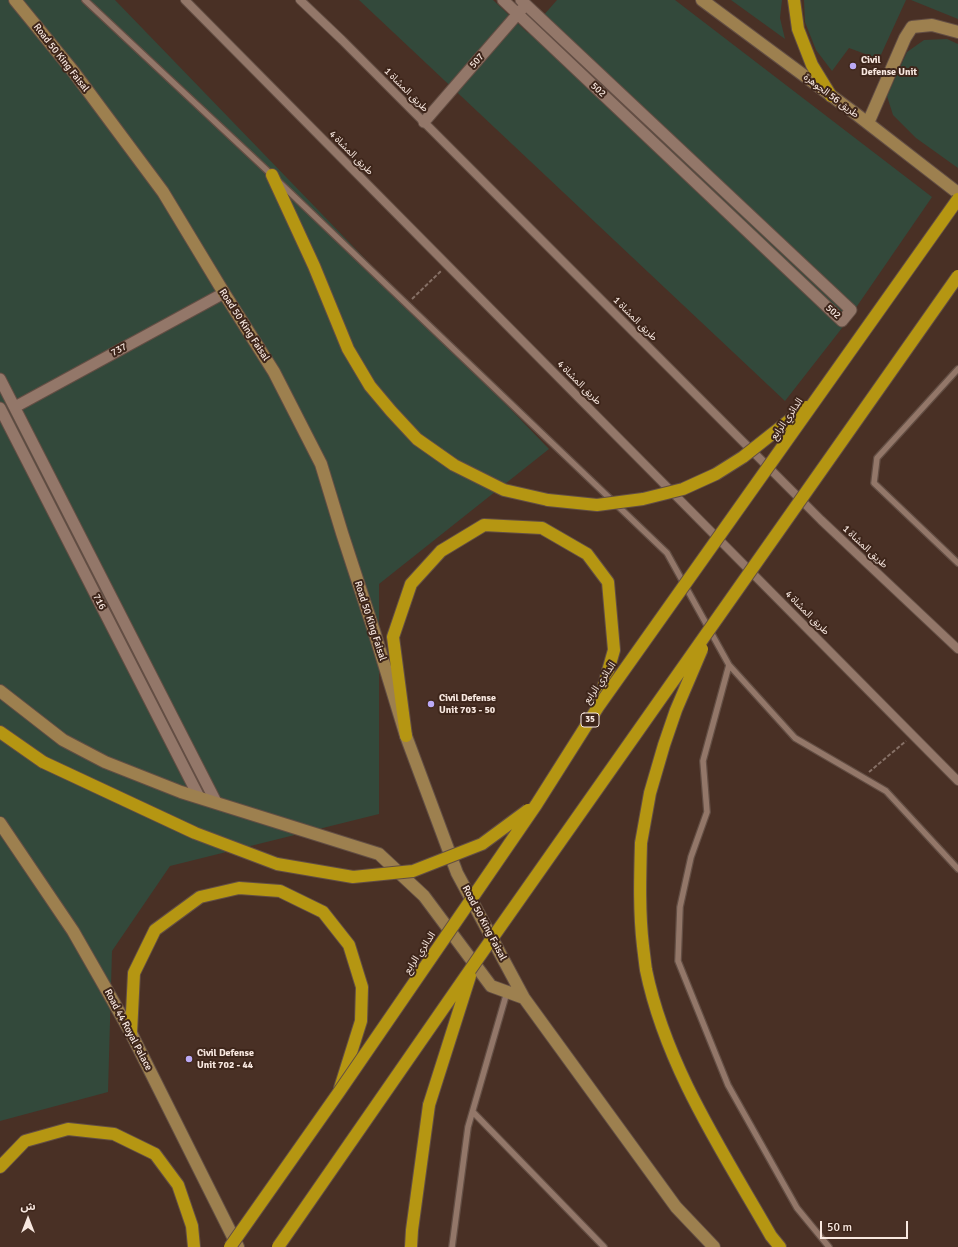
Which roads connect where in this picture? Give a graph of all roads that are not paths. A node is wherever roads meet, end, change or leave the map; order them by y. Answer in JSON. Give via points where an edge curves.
{"nodes":[{"id":1,"x":15,"y":0,"type":"edge"},
{"id":2,"x":85,"y":0,"type":"edge"},
{"id":3,"x":185,"y":0,"type":"edge"},
{"id":4,"x":300,"y":0,"type":"edge"},
{"id":5,"x":503,"y":0,"type":"edge"},
{"id":6,"x":702,"y":0,"type":"edge"},
{"id":7,"x":794,"y":0,"type":"edge"},
{"id":8,"x":526,"y":2,"type":"edge"},
{"id":9,"x":518,"y":14,"type":"junction"},
{"id":10,"x":958,"y":32,"type":"edge"},
{"id":11,"x":831,"y":96,"type":"junction"},
{"id":12,"x":424,"y":122,"type":"junction"},
{"id":13,"x":868,"y":123,"type":"junction"},
{"id":14,"x":272,"y":175,"type":"junction"},
{"id":15,"x":958,"y":193,"type":"edge"},
{"id":16,"x":958,"y":198,"type":"edge"},
{"id":17,"x":958,"y":276,"type":"edge"},
{"id":18,"x":224,"y":293,"type":"junction"},
{"id":19,"x":958,"y":369,"type":"edge"},
{"id":20,"x":0,"y":379,"type":"edge"},
{"id":21,"x":816,"y":399,"type":"junction"},
{"id":22,"x":0,"y":408,"type":"edge"},
{"id":23,"x":15,"y":408,"type":"junction"},
{"id":24,"x":958,"y":563,"type":"edge"},
{"id":25,"x":713,"y":624,"type":"junction"},
{"id":26,"x":958,"y":649,"type":"edge"},
{"id":27,"x":729,"y":665,"type":"junction"},
{"id":28,"x":0,"y":691,"type":"edge"},
{"id":29,"x":598,"y":707,"type":"junction"},
{"id":30,"x":0,"y":732,"type":"edge"},
{"id":31,"x":406,"y":736,"type":"junction"},
{"id":32,"x":958,"y":781,"type":"edge"},
{"id":33,"x":199,"y":797,"type":"junction"},
{"id":34,"x":216,"y":802,"type":"junction"},
{"id":35,"x":536,"y":805,"type":"junction"},
{"id":36,"x":0,"y":822,"type":"edge"},
{"id":37,"x":958,"y":869,"type":"edge"},
{"id":38,"x":474,"y":964,"type":"junction"},
{"id":39,"x":507,"y":992,"type":"junction"},
{"id":40,"x":524,"y":998,"type":"junction"},
{"id":41,"x":131,"y":1033,"type":"junction"},
{"id":42,"x":339,"y":1092,"type":"junction"},
{"id":43,"x":473,"y":1112,"type":"junction"},
{"id":44,"x":0,"y":1167,"type":"edge"},
{"id":45,"x":194,"y":1247,"type":"edge"},
{"id":46,"x":230,"y":1247,"type":"edge"},
{"id":47,"x":238,"y":1247,"type":"edge"},
{"id":48,"x":278,"y":1247,"type":"edge"},
{"id":49,"x":411,"y":1247,"type":"edge"},
{"id":50,"x":452,"y":1247,"type":"edge"},
{"id":51,"x":604,"y":1247,"type":"edge"},
{"id":52,"x":714,"y":1247,"type":"edge"},
{"id":53,"x":780,"y":1247,"type":"edge"},
{"id":54,"x":829,"y":1247,"type":"edge"}],
"edges":[{"from":1,"to":18,"type":"main road","name":"Road 50 King Faisal","via":[[73,71],[163,192]]},
{"from":2,"to":14,"type":"lane"},
{"from":3,"to":32,"type":"street","name":"طريق المشاة 4"},
{"from":4,"to":12,"type":"street","name":"طريق المشاة 1"},
{"from":5,"to":9,"type":"street","name":"502"},
{"from":6,"to":11,"type":"main road","name":"طريق 56 الجوهرة"},
{"from":7,"to":11,"type":"highway","via":[[798,29],[809,58]]},
{"from":8,"to":9,"type":"street","name":"507"},
{"from":8,"to":9,"type":"street","name":"502","via":[[851,310],[842,321]]},
{"from":9,"to":12,"type":"street","name":"507"},
{"from":10,"to":13,"type":"main road","via":[[932,25],[912,27]]},
{"from":11,"to":13,"type":"main road","name":"طريق 56 الجوهرة"},
{"from":12,"to":26,"type":"street","name":"طريق المشاة 1","via":[[821,520]]},
{"from":13,"to":15,"type":"main road","name":"طريق 56 الجوهرة"},
{"from":14,"to":21,"type":"highway","bridge":true,"via":[[314,266],[348,349],[370,386],[417,439],[454,465],[504,490],[548,500],[597,505],[643,499],[682,489],[716,474],[742,458]]},
{"from":14,"to":27,"type":"lane","via":[[667,552]]},
{"from":16,"to":21,"type":"highway","name":"الدائري الرابع","number":"35","bridge":true},
{"from":17,"to":25,"type":"highway","bridge":true},
{"from":18,"to":23,"type":"street","name":"737"},
{"from":18,"to":31,"type":"main road","name":"Road 50 King Faisal","via":[[274,372],[321,464]]},
{"from":19,"to":24,"type":"lane","via":[[877,458],[874,483]]},
{"from":20,"to":23,"type":"street"},
{"from":21,"to":29,"type":"highway","name":"الدائري الرابع","number":"35","bridge":true},
{"from":22,"to":33,"type":"street","name":"716"},
{"from":23,"to":34,"type":"street"},
{"from":25,"to":38,"type":"highway","bridge":true},
{"from":25,"to":53,"type":"highway","bridge":true,"via":[[676,710],[650,793],[641,843],[640,921],[646,970],[659,1019],[683,1077],[718,1144],[771,1236]]},
{"from":27,"to":37,"type":"lane","via":[[795,738],[886,791]]},
{"from":27,"to":54,"type":"lane","via":[[703,761],[707,812],[691,857],[680,907],[678,961],[728,1085],[797,1208]]},
{"from":28,"to":33,"type":"main road","via":[[63,740],[105,762]]},
{"from":29,"to":31,"type":"highway","via":[[614,650],[608,582],[587,554],[542,528],[484,526],[441,551],[411,584],[394,637]]},
{"from":29,"to":35,"type":"highway","name":"الدائري الرابع","number":"35","bridge":true},
{"from":30,"to":35,"type":"highway","bridge":true,"via":[[43,762],[195,832],[277,864],[353,877],[414,871],[482,844]]},
{"from":31,"to":40,"type":"main road","name":"Road 50 King Faisal","via":[[457,873]]},
{"from":33,"to":34,"type":"main road"},
{"from":34,"to":39,"type":"main road","via":[[379,854],[424,896],[492,986]]},
{"from":35,"to":42,"type":"highway","name":"الدائري الرابع","number":"35","bridge":true},
{"from":36,"to":41,"type":"main road","name":"Road 44 Royal Palace","via":[[73,931]]},
{"from":38,"to":48,"type":"highway","bridge":true},
{"from":38,"to":49,"type":"highway","bridge":true,"via":[[429,1105]]},
{"from":39,"to":40,"type":"main road"},
{"from":39,"to":43,"type":"lane"},
{"from":40,"to":52,"type":"main road","name":"Road 50 King Faisal","via":[[676,1207]]},
{"from":41,"to":42,"type":"highway","bridge":true,"via":[[134,973],[155,930],[200,897],[240,888],[280,891],[323,912],[349,945],[362,987],[361,1021]]},
{"from":41,"to":47,"type":"main road","name":"Road 44 Royal Palace"},
{"from":42,"to":46,"type":"highway","name":"الدائري الرابع","number":"35","bridge":true},
{"from":43,"to":50,"type":"lane","via":[[468,1128]]},
{"from":43,"to":51,"type":"lane"},
{"from":44,"to":45,"type":"highway","via":[[25,1141],[68,1129],[114,1134],[154,1154],[178,1185],[192,1226]]}]}
